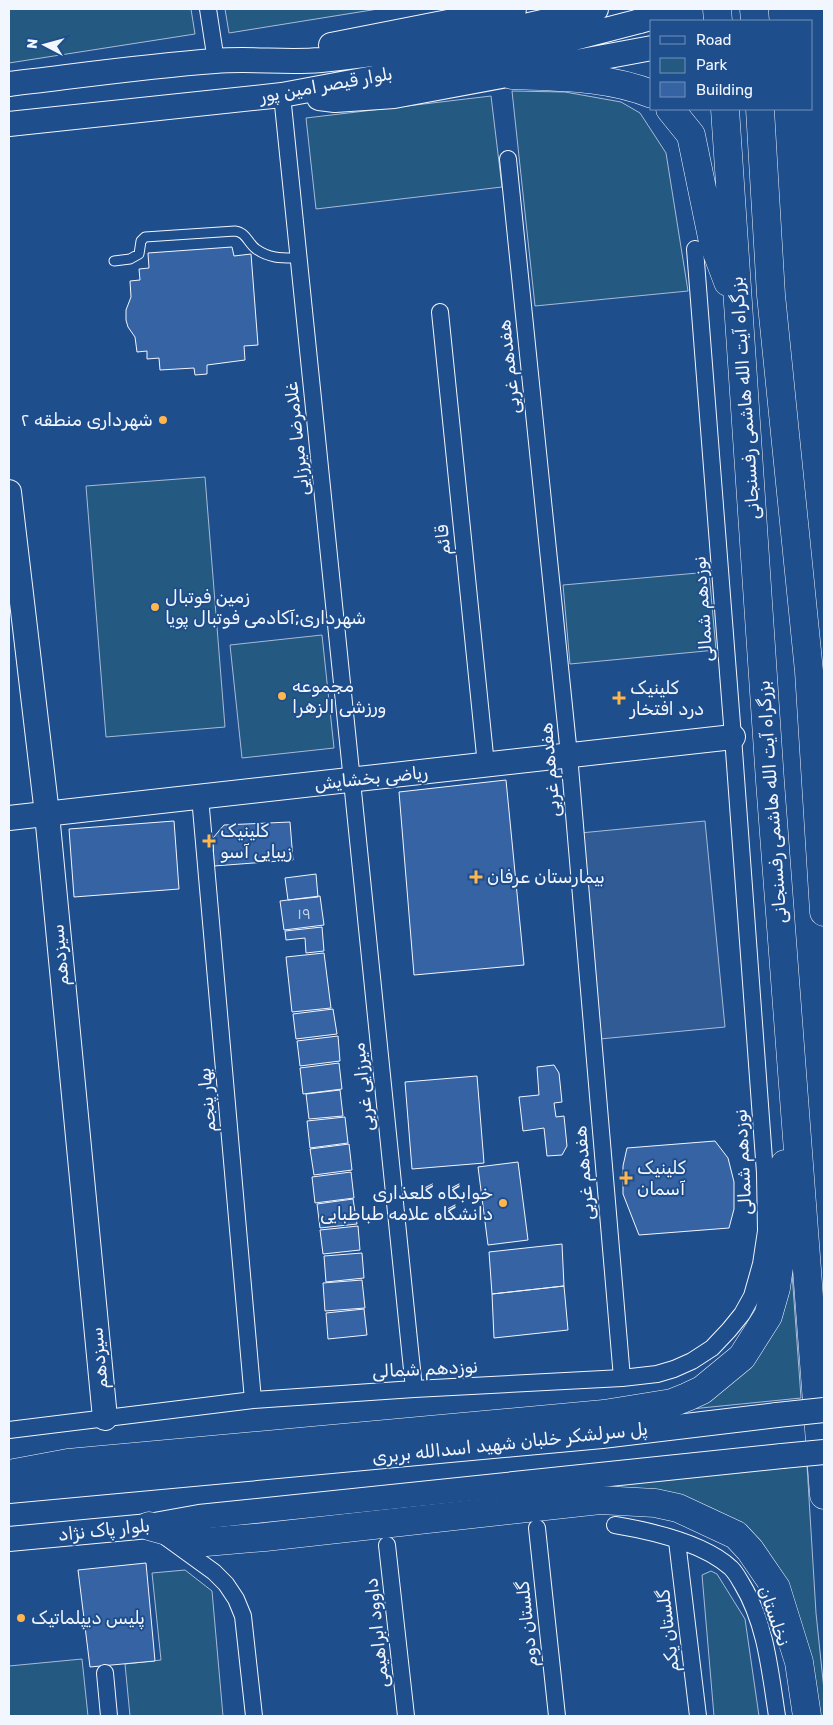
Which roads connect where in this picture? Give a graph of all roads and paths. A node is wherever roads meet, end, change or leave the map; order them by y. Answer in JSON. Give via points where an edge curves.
{"nodes":[{"id":1,"x":208,"y":9,"type":"edge"},
{"id":2,"x":514,"y":9,"type":"edge"},
{"id":3,"x":596,"y":9,"type":"edge"},
{"id":4,"x":684,"y":9,"type":"edge"},
{"id":5,"x":650,"y":48,"type":"edge"},
{"id":6,"x":270,"y":60,"type":"junction"},
{"id":7,"x":216,"y":61,"type":"junction"},
{"id":8,"x":512,"y":75,"type":"junction"},
{"id":9,"x":9,"y":84,"type":"edge"},
{"id":10,"x":650,"y":93,"type":"edge"},
{"id":11,"x":282,"y":95,"type":"junction"},
{"id":12,"x":671,"y":110,"type":"edge"},
{"id":13,"x":724,"y":110,"type":"edge"},
{"id":14,"x":760,"y":110,"type":"edge"},
{"id":15,"x":9,"y":125,"type":"edge"},
{"id":16,"x":508,"y":159,"type":"dead end"},
{"id":17,"x":695,"y":249,"type":"dead end"},
{"id":18,"x":299,"y":258,"type":"junction"},
{"id":19,"x":114,"y":262,"type":"dead end"},
{"id":20,"x":440,"y":312,"type":"dead end"},
{"id":21,"x":740,"y":312,"type":"junction"},
{"id":22,"x":9,"y":492,"type":"edge"},
{"id":23,"x":733,"y":737,"type":"junction"},
{"id":24,"x":569,"y":755,"type":"junction"},
{"id":25,"x":486,"y":765,"type":"junction"},
{"id":26,"x":352,"y":780,"type":"junction"},
{"id":27,"x":200,"y":797,"type":"junction"},
{"id":28,"x":47,"y":814,"type":"junction"},
{"id":29,"x":9,"y":818,"type":"edge"},
{"id":30,"x":824,"y":912,"type":"edge"},
{"id":31,"x":792,"y":1065,"type":"junction"},
{"id":32,"x":622,"y":1378,"type":"junction"},
{"id":33,"x":414,"y":1389,"type":"junction"},
{"id":34,"x":253,"y":1400,"type":"junction"},
{"id":35,"x":824,"y":1410,"type":"edge"},
{"id":36,"x":105,"y":1418,"type":"junction"},
{"id":37,"x":9,"y":1430,"type":"edge"},
{"id":38,"x":824,"y":1452,"type":"edge"},
{"id":39,"x":9,"y":1474,"type":"edge"},
{"id":40,"x":9,"y":1491,"type":"edge"},
{"id":41,"x":824,"y":1496,"type":"edge"},
{"id":42,"x":615,"y":1525,"type":"dead end"},
{"id":43,"x":149,"y":1526,"type":"junction"},
{"id":44,"x":537,"y":1528,"type":"dead end"},
{"id":45,"x":9,"y":1539,"type":"edge"},
{"id":46,"x":677,"y":1541,"type":"junction"},
{"id":47,"x":388,"y":1545,"type":"dead end"},
{"id":48,"x":105,"y":1673,"type":"dead end"},
{"id":49,"x":109,"y":1716,"type":"edge"},
{"id":50,"x":254,"y":1716,"type":"edge"},
{"id":51,"x":406,"y":1716,"type":"edge"},
{"id":52,"x":557,"y":1716,"type":"edge"},
{"id":53,"x":698,"y":1716,"type":"edge"},
{"id":54,"x":777,"y":1716,"type":"edge"},
{"id":55,"x":807,"y":1716,"type":"edge"}],
"edges":[{"from":1,"to":7,"type":"street"},
{"from":2,"to":6,"type":"main road","via":[[337,43]]},
{"from":3,"to":6,"type":"main road","name":"بلوار قیصر امین پور","via":[[444,43],[319,60]]},
{"from":4,"to":11,"type":"main road","name":"بلوار قیصر امین پور","bridge":true,"via":[[540,47]]},
{"from":5,"to":8,"type":"main road"},
{"from":6,"to":7,"type":"main road","name":"بلوار قیصر امین پور"},
{"from":7,"to":9,"type":"main road","name":"بلوار قیصر امین پور"},
{"from":8,"to":10,"type":"highway","via":[[588,79]]},
{"from":8,"to":11,"type":"main road","via":[[394,96],[335,100]]},
{"from":11,"to":15,"type":"main road","name":"بلوار قیصر امین پور"},
{"from":11,"to":18,"type":"street","name":"غلامرضا میرزایی"},
{"from":12,"to":21,"type":"highway","via":[[691,136],[713,242]]},
{"from":13,"to":21,"type":"highway","name":"بزرگراه آیت الله هاشمی رفسنجانی"},
{"from":14,"to":30,"type":"highway","name":"بزرگراه آیت الله هاشمی رفسنجانی","via":[[770,295],[809,670]]},
{"from":16,"to":24,"type":"street","name":"هفدهم غربی"},
{"from":17,"to":23,"type":"street","name":"نوزدهم شمالی"},
{"from":18,"to":19,"type":"lane","via":[[272,258],[256,248],[244,234],[235,231],[145,237],[139,254]]},
{"from":18,"to":26,"type":"street","name":"غلامرضا میرزایی"},
{"from":20,"to":25,"type":"street","name":"قائم"},
{"from":21,"to":31,"type":"highway","name":"بزرگراه آیت الله هاشمی رفسنجانی"},
{"from":22,"to":28,"type":"main road","name":"سیزدهم"},
{"from":23,"to":24,"type":"main road","name":"ریاضی بخشایش"},
{"from":23,"to":32,"type":"street","name":"نوزدهم شمالی","via":[[764,1173],[766,1231],[761,1264],[752,1296],[742,1314],[712,1348],[692,1361],[657,1374]]},
{"from":24,"to":25,"type":"main road","name":"ریاضی بخشایش"},
{"from":24,"to":32,"type":"street","name":"هفدهم غربی"},
{"from":25,"to":26,"type":"main road","name":"ریاضی بخشایش"},
{"from":26,"to":27,"type":"main road","name":"ریاضی بخشایش"},
{"from":26,"to":33,"type":"street","name":"میرزایی غربی"},
{"from":27,"to":28,"type":"main road","name":"ریاضی بخشایش"},
{"from":27,"to":34,"type":"street","name":"بهار پنجم"},
{"from":28,"to":29,"type":"main road","name":"ریاضی بخشایش"},
{"from":28,"to":36,"type":"main road","name":"سیزدهم"},
{"from":31,"to":39,"type":"highway","via":[[776,1288],[768,1316],[742,1357],[702,1390],[672,1403],[604,1414],[68,1462]]},
{"from":31,"to":41,"type":"highway","name":"بزرگراه آیت الله هاشمی رفسنجانی"},
{"from":32,"to":33,"type":"street","name":"نوزدهم شمالی"},
{"from":33,"to":34,"type":"street","name":"نوزدهم شمالی"},
{"from":34,"to":36,"type":"street","name":"نوزدهم شمالی"},
{"from":35,"to":40,"type":"main road","name":"پل سرلشکر خلبان شهید اسدالله بربری","bridge":true,"via":[[592,1436]]},
{"from":36,"to":37,"type":"street","name":"نوزدهم شمالی"},
{"from":38,"to":43,"type":"main road","name":"بلوار پاک نژاد","bridge":true,"via":[[199,1517]]},
{"from":42,"to":46,"type":"street","name":"نخلستان"},
{"from":43,"to":45,"type":"main road","name":"بلوار پاک نژاد"},
{"from":43,"to":50,"type":"street","via":[[214,1572],[236,1599],[243,1616]]},
{"from":43,"to":55,"type":"highway","via":[[206,1542],[600,1500],[655,1502],[678,1508],[736,1535],[776,1588],[799,1662]]},
{"from":44,"to":52,"type":"street","name":"گلستان دوم"},
{"from":46,"to":53,"type":"street","name":"گلستان یکم"},
{"from":46,"to":54,"type":"street","name":"نخلستان","via":[[713,1554],[733,1570],[752,1600],[766,1645]]},
{"from":47,"to":51,"type":"street","name":"داوود ابراهیمی"},
{"from":48,"to":49,"type":"street"}]}
